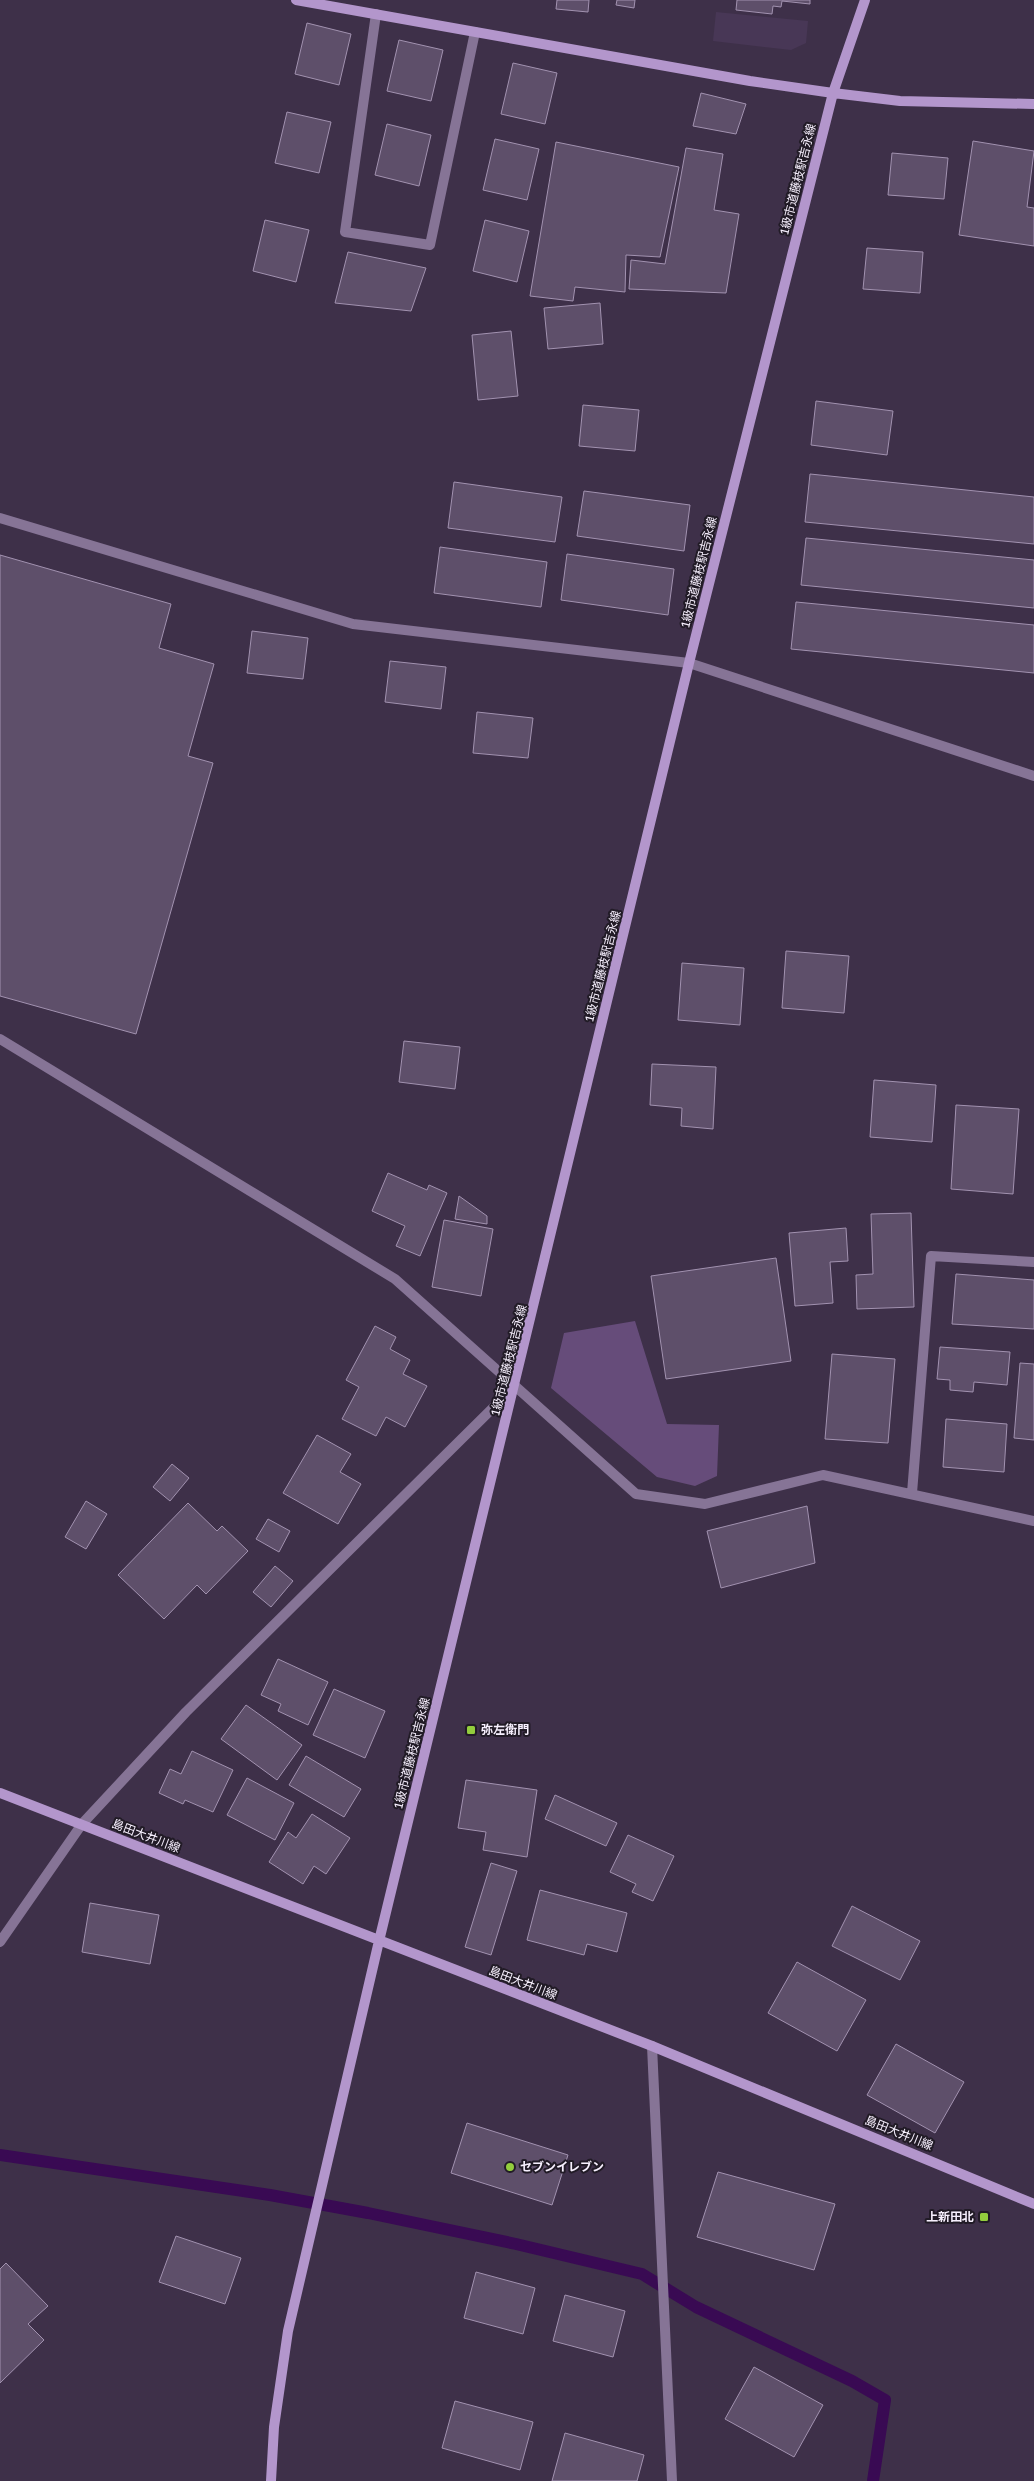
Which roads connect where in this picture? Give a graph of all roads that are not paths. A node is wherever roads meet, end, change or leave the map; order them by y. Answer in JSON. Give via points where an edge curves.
{"nodes":[{"id":1,"x":296,"y":0,"type":"edge"},
{"id":2,"x":865,"y":0,"type":"edge"},
{"id":3,"x":376,"y":14,"type":"junction"},
{"id":4,"x":475,"y":32,"type":"junction"},
{"id":5,"x":833,"y":93,"type":"junction"},
{"id":6,"x":1034,"y":104,"type":"edge"},
{"id":7,"x":0,"y":518,"type":"edge"},
{"id":8,"x":689,"y":663,"type":"junction"},
{"id":9,"x":1034,"y":776,"type":"edge"},
{"id":10,"x":0,"y":1039,"type":"edge"},
{"id":11,"x":1034,"y":1262,"type":"edge"},
{"id":12,"x":515,"y":1386,"type":"junction"},
{"id":13,"x":912,"y":1494,"type":"junction"},
{"id":14,"x":1034,"y":1521,"type":"edge"},
{"id":15,"x":0,"y":1793,"type":"edge"},
{"id":16,"x":82,"y":1824,"type":"junction"},
{"id":17,"x":379,"y":1941,"type":"junction"},
{"id":18,"x":0,"y":1942,"type":"edge"},
{"id":19,"x":652,"y":2046,"type":"junction"},
{"id":20,"x":1034,"y":2204,"type":"edge"},
{"id":21,"x":271,"y":2481,"type":"edge"},
{"id":22,"x":672,"y":2481,"type":"edge"}],
"edges":[{"from":1,"to":3,"type":"street"},
{"from":2,"to":5,"type":"street","name":"1級市道藤枝駅吉永線"},
{"from":3,"to":4,"type":"street"},
{"from":3,"to":4,"type":"street","via":[[345,232],[430,245]]},
{"from":4,"to":5,"type":"street"},
{"from":5,"to":6,"type":"street","via":[[900,101]]},
{"from":5,"to":8,"type":"street","name":"1級市道藤枝駅吉永線"},
{"from":7,"to":8,"type":"street","via":[[353,624]]},
{"from":8,"to":9,"type":"street"},
{"from":8,"to":12,"type":"street","name":"1級市道藤枝駅吉永線"},
{"from":10,"to":12,"type":"street","via":[[395,1279]]},
{"from":11,"to":13,"type":"street","via":[[931,1256]]},
{"from":12,"to":13,"type":"street","via":[[636,1494],[705,1504],[823,1474]]},
{"from":12,"to":16,"type":"street","via":[[186,1712]]},
{"from":12,"to":17,"type":"street","name":"1級市道藤枝駅吉永線"},
{"from":13,"to":14,"type":"street"},
{"from":15,"to":16,"type":"street","name":"島田大井川線"},
{"from":16,"to":17,"type":"street","name":"島田大井川線"},
{"from":16,"to":18,"type":"street"},
{"from":17,"to":19,"type":"street","name":"島田大井川線"},
{"from":17,"to":21,"type":"street","name":"1級市道藤枝駅吉永線","via":[[288,2331],[274,2427]]},
{"from":19,"to":20,"type":"street","name":"島田大井川線"},
{"from":19,"to":22,"type":"street"}]}
